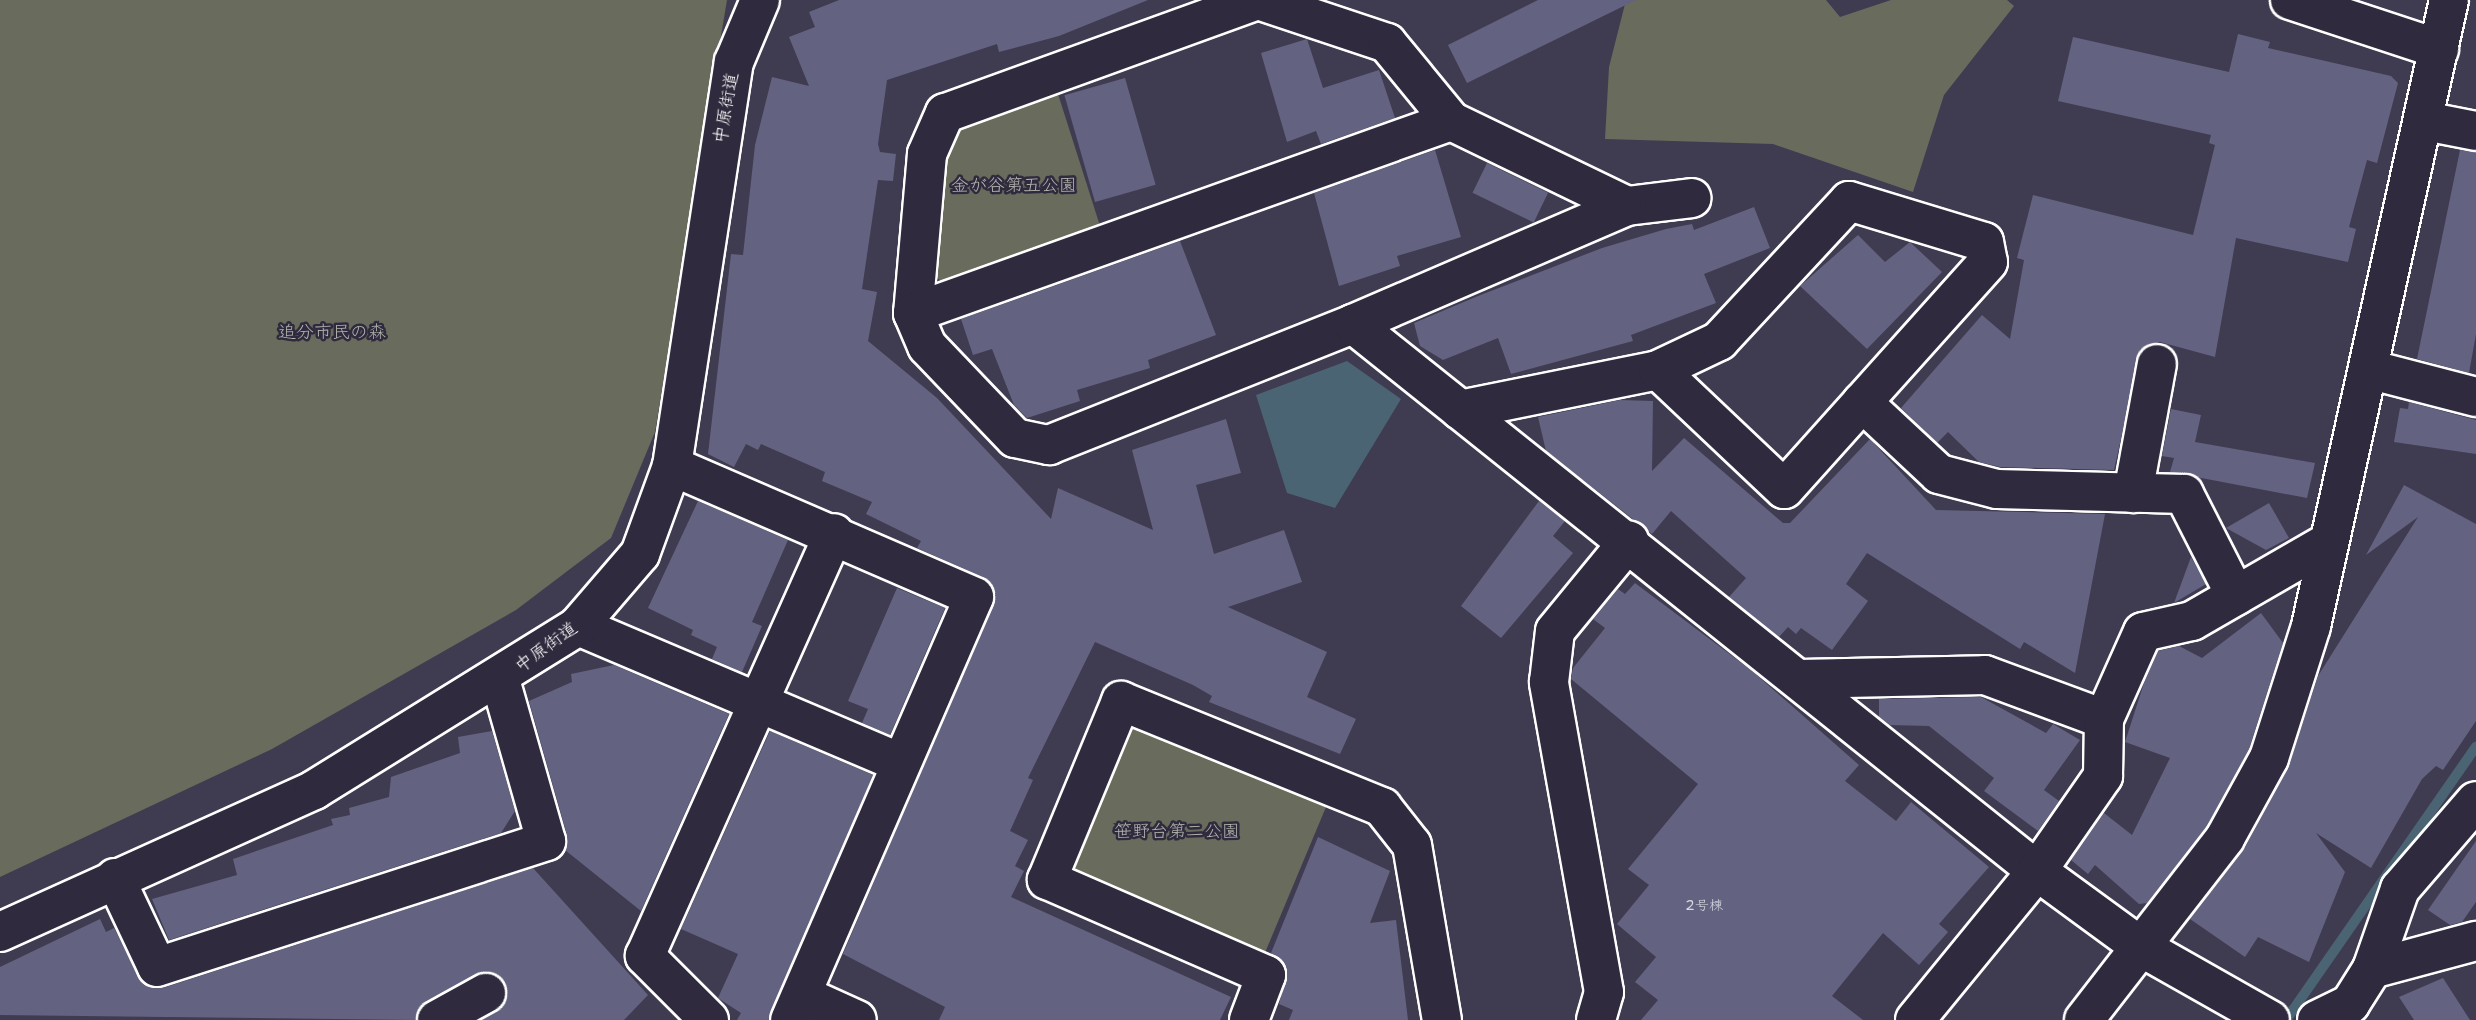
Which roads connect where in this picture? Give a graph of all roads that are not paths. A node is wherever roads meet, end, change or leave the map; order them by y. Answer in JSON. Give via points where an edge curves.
{"nodes":[{"id":1,"x":760,"y":0,"type":"edge"},
{"id":2,"x":1258,"y":0,"type":"edge"},
{"id":3,"x":2290,"y":0,"type":"edge"},
{"id":4,"x":2449,"y":0,"type":"edge"},
{"id":5,"x":2439,"y":50,"type":"junction"},
{"id":6,"x":1451,"y":121,"type":"junction"},
{"id":7,"x":2425,"y":121,"type":"junction"},
{"id":8,"x":2476,"y":131,"type":"edge"},
{"id":9,"x":1692,"y":198,"type":"dead end"},
{"id":10,"x":1627,"y":206,"type":"junction"},
{"id":11,"x":913,"y":313,"type":"junction"},
{"id":12,"x":1353,"y":324,"type":"junction"},
{"id":13,"x":2157,"y":364,"type":"dead end"},
{"id":14,"x":2368,"y":369,"type":"junction"},
{"id":15,"x":1658,"y":370,"type":"junction"},
{"id":16,"x":2476,"y":397,"type":"edge"},
{"id":17,"x":1862,"y":402,"type":"junction"},
{"id":18,"x":1460,"y":410,"type":"junction"},
{"id":19,"x":672,"y":466,"type":"junction"},
{"id":20,"x":2133,"y":493,"type":"junction"},
{"id":21,"x":834,"y":533,"type":"junction"},
{"id":22,"x":1629,"y":541,"type":"junction"},
{"id":23,"x":2329,"y":542,"type":"junction"},
{"id":24,"x":2236,"y":596,"type":"junction"},
{"id":25,"x":578,"y":626,"type":"junction"},
{"id":26,"x":500,"y":679,"type":"junction"},
{"id":27,"x":1800,"y":679,"type":"junction"},
{"id":28,"x":758,"y":706,"type":"junction"},
{"id":29,"x":2104,"y":719,"type":"junction"},
{"id":30,"x":899,"y":762,"type":"junction"},
{"id":31,"x":2476,"y":801,"type":"edge"},
{"id":32,"x":2037,"y":871,"type":"junction"},
{"id":33,"x":116,"y":878,"type":"junction"},
{"id":34,"x":0,"y":932,"type":"edge"},
{"id":35,"x":2141,"y":947,"type":"junction"},
{"id":36,"x":2472,"y":952,"type":"edge"},
{"id":37,"x":2372,"y":969,"type":"junction"},
{"id":38,"x":486,"y":993,"type":"dead end"},
{"id":39,"x":796,"y":1008,"type":"edge"},
{"id":40,"x":693,"y":1014,"type":"edge"},
{"id":41,"x":437,"y":1020,"type":"edge"},
{"id":42,"x":857,"y":1020,"type":"edge"},
{"id":43,"x":1249,"y":1020,"type":"edge"},
{"id":44,"x":1442,"y":1020,"type":"edge"},
{"id":45,"x":1596,"y":1020,"type":"edge"},
{"id":46,"x":1915,"y":1020,"type":"edge"},
{"id":47,"x":2084,"y":1020,"type":"edge"},
{"id":48,"x":2270,"y":1020,"type":"edge"},
{"id":49,"x":2317,"y":1020,"type":"edge"}],
"edges":[{"from":1,"to":19,"type":"street","name":"中原街道","via":[[734,62]]},
{"from":2,"to":6,"type":"street","via":[[1387,43]]},
{"from":2,"to":11,"type":"street","via":[[945,114],[927,154]]},
{"from":3,"to":5,"type":"street"},
{"from":4,"to":5,"type":"street"},
{"from":5,"to":7,"type":"street"},
{"from":6,"to":10,"type":"street"},
{"from":6,"to":11,"type":"street"},
{"from":7,"to":8,"type":"street"},
{"from":7,"to":14,"type":"street"},
{"from":9,"to":10,"type":"street"},
{"from":10,"to":12,"type":"street"},
{"from":11,"to":12,"type":"street","via":[[927,346],[1015,438],[1049,445]]},
{"from":12,"to":18,"type":"street"},
{"from":13,"to":20,"type":"street"},
{"from":14,"to":16,"type":"street"},
{"from":14,"to":23,"type":"street"},
{"from":15,"to":17,"type":"street","via":[[1784,489]]},
{"from":15,"to":17,"type":"street","via":[[1719,341],[1849,201],[1984,242],[1988,262]]},
{"from":15,"to":18,"type":"street"},
{"from":17,"to":20,"type":"street","via":[[1939,474],[1997,489]]},
{"from":18,"to":22,"type":"street"},
{"from":19,"to":21,"type":"street"},
{"from":19,"to":25,"type":"street","name":"中原街道","via":[[639,554]]},
{"from":20,"to":24,"type":"street","via":[[2184,495]]},
{"from":21,"to":28,"type":"street"},
{"from":21,"to":30,"type":"street","via":[[974,597]]},
{"from":22,"to":27,"type":"street"},
{"from":22,"to":45,"type":"street","via":[[1555,631],[1549,682],[1604,992]]},
{"from":23,"to":24,"type":"street"},
{"from":23,"to":35,"type":"street","via":[[2269,758],[2225,838]]},
{"from":24,"to":29,"type":"street","via":[[2192,621],[2143,632]]},
{"from":25,"to":26,"type":"street","name":"中原街道"},
{"from":25,"to":28,"type":"street"},
{"from":26,"to":33,"type":"street","name":"中原街道","via":[[314,790]]},
{"from":26,"to":33,"type":"street","via":[[546,841],[157,967]]},
{"from":27,"to":29,"type":"street","via":[[1985,675]]},
{"from":27,"to":32,"type":"street"},
{"from":28,"to":30,"type":"street"},
{"from":28,"to":40,"type":"street","via":[[646,956]]},
{"from":29,"to":32,"type":"street","via":[[2103,776]]},
{"from":30,"to":39,"type":"street"},
{"from":31,"to":37,"type":"street","via":[[2400,889]]},
{"from":32,"to":35,"type":"street"},
{"from":32,"to":46,"type":"street"},
{"from":33,"to":34,"type":"street","name":"中原街道"},
{"from":35,"to":47,"type":"street"},
{"from":35,"to":48,"type":"street"},
{"from":36,"to":37,"type":"street"},
{"from":37,"to":49,"type":"street","via":[[2350,1003]]},
{"from":38,"to":41,"type":"street"},
{"from":39,"to":42,"type":"street"},
{"from":43,"to":44,"type":"street","via":[[1266,975],[1047,880],[1121,701],[1381,807],[1412,845]]}]}
